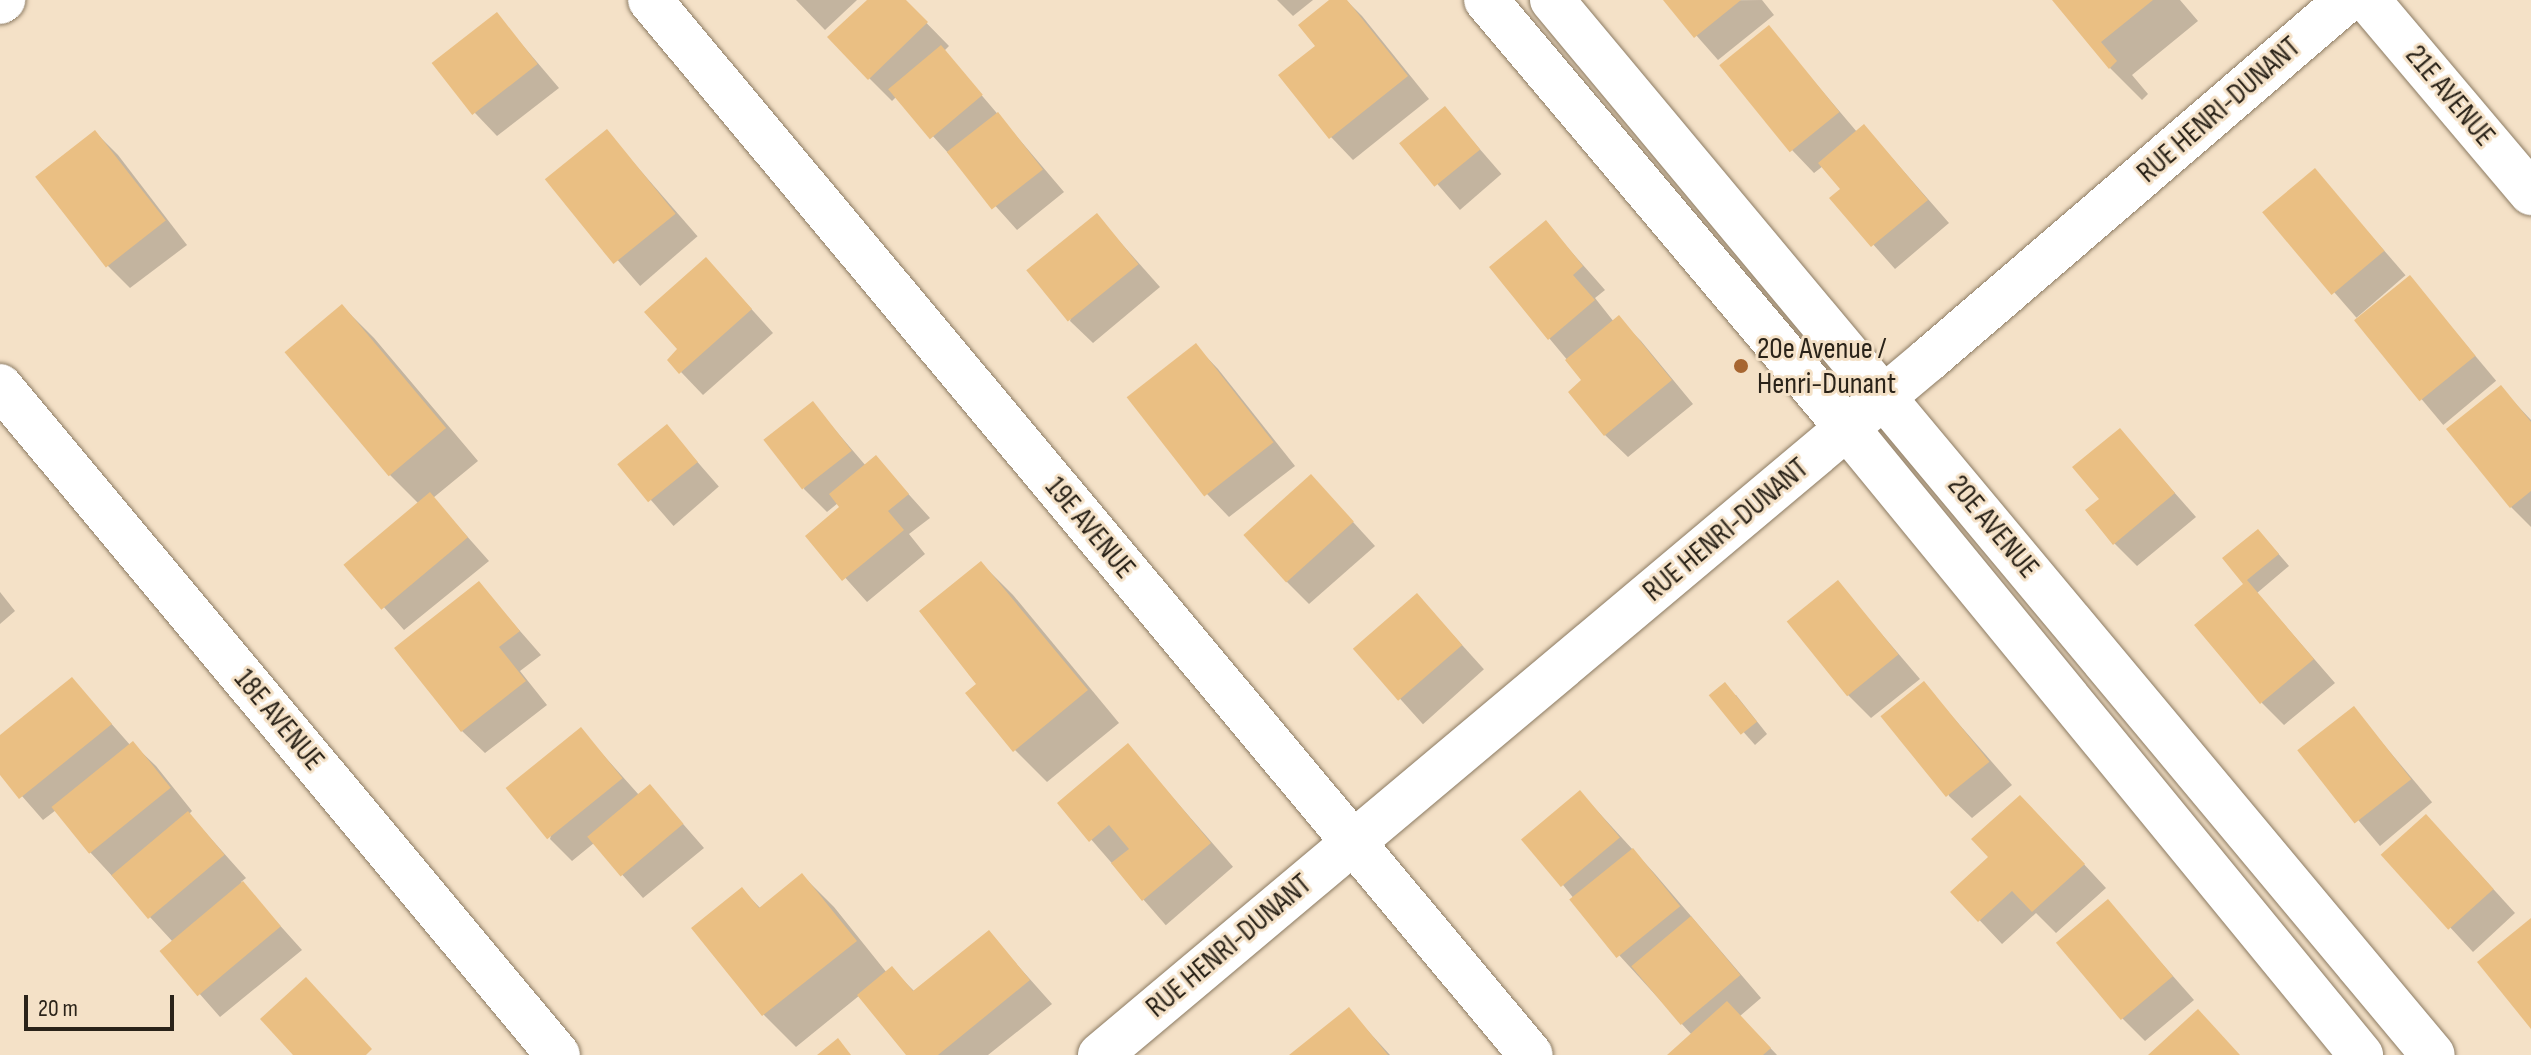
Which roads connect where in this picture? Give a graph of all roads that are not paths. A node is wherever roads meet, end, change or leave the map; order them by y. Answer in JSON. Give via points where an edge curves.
{"nodes":[{"id":1,"x":650,"y":0,"type":"edge"},
{"id":2,"x":1486,"y":0,"type":"edge"},
{"id":3,"x":1552,"y":0,"type":"edge"},
{"id":4,"x":2347,"y":0,"type":"edge"},
{"id":5,"x":2368,"y":0,"type":"edge"},
{"id":6,"x":2531,"y":193,"type":"edge"},
{"id":7,"x":0,"y":386,"type":"edge"},
{"id":8,"x":1885,"y":396,"type":"junction"},
{"id":9,"x":1847,"y":428,"type":"junction"},
{"id":10,"x":1352,"y":843,"type":"junction"},
{"id":11,"x":558,"y":1055,"type":"edge"},
{"id":12,"x":1100,"y":1055,"type":"edge"},
{"id":13,"x":1531,"y":1055,"type":"edge"},
{"id":14,"x":2361,"y":1055,"type":"edge"},
{"id":15,"x":2433,"y":1055,"type":"edge"}],
"edges":[{"from":1,"to":10,"type":"street","name":"19E AVENUE"},
{"from":2,"to":9,"type":"street","name":"20E AVENUE"},
{"from":3,"to":8,"type":"street","name":"20E AVENUE"},
{"from":4,"to":8,"type":"street","name":"RUE HENRI-DUNANT"},
{"from":5,"to":6,"type":"street","name":"21E AVENUE"},
{"from":7,"to":11,"type":"street","name":"18E AVENUE"},
{"from":8,"to":9,"type":"street","name":"RUE HENRI-DUNANT"},
{"from":8,"to":15,"type":"street","name":"20E AVENUE"},
{"from":9,"to":10,"type":"street","name":"RUE HENRI-DUNANT"},
{"from":9,"to":14,"type":"street","name":"20E AVENUE"},
{"from":10,"to":12,"type":"street","name":"RUE HENRI-DUNANT"},
{"from":10,"to":13,"type":"street","name":"19E AVENUE"}]}
